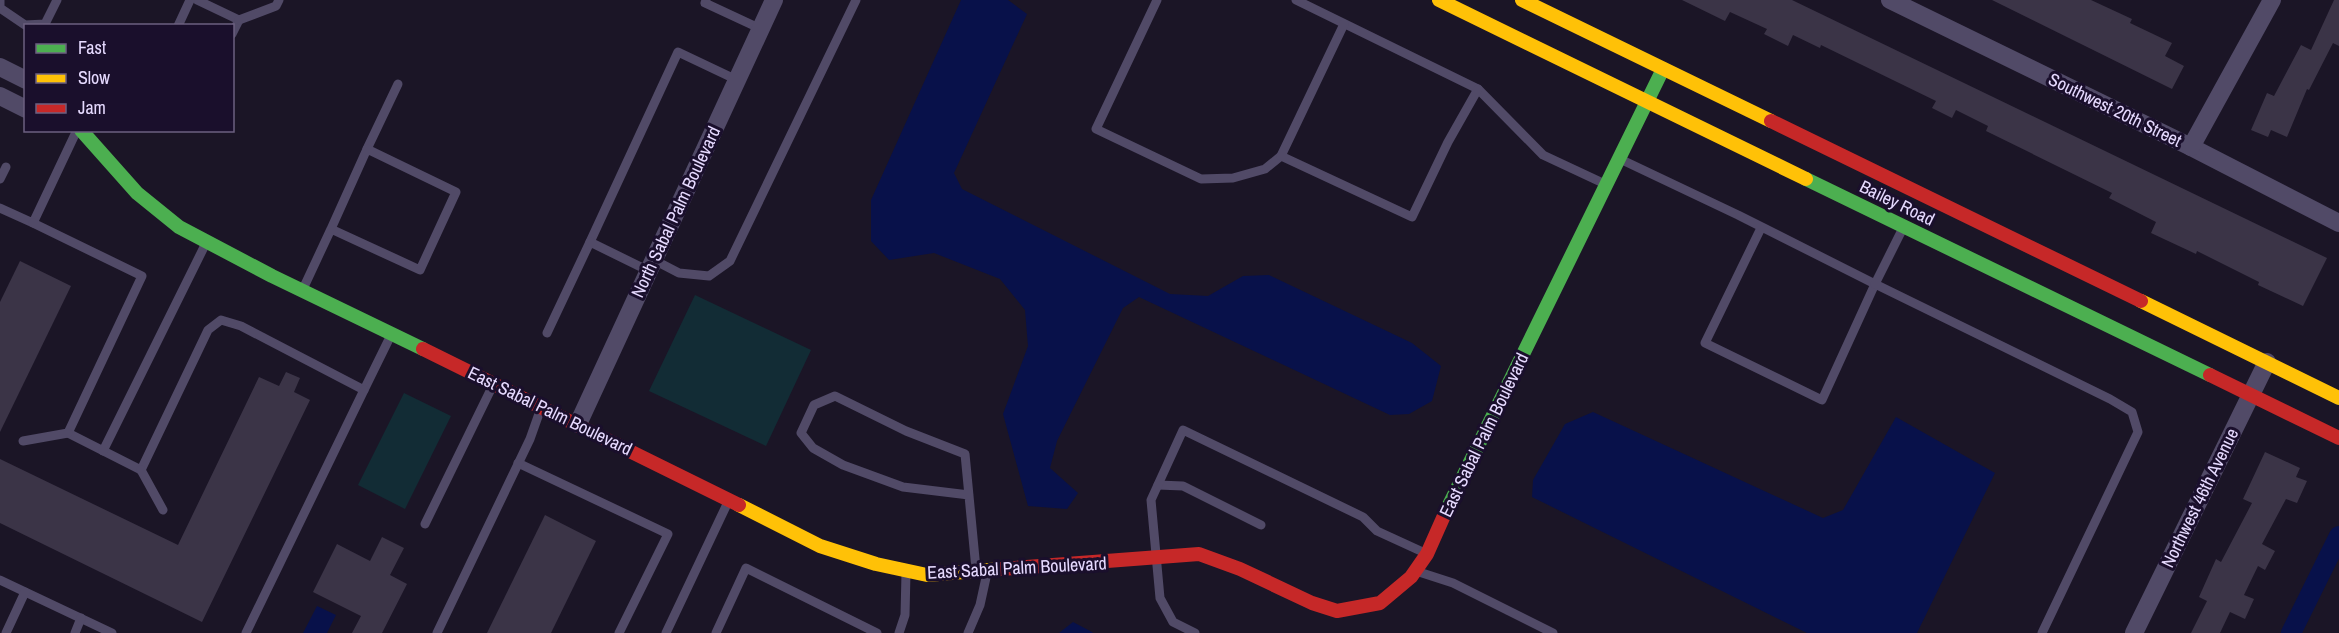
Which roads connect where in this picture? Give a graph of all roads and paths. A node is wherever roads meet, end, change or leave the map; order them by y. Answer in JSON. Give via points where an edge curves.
{"nodes":[{"id":1,"x":0,"y":0,"type":"edge"},
{"id":2,"x":57,"y":0,"type":"edge"},
{"id":3,"x":190,"y":0,"type":"edge"},
{"id":4,"x":197,"y":0,"type":"edge"},
{"id":5,"x":279,"y":0,"type":"edge"},
{"id":6,"x":706,"y":0,"type":"edge"},
{"id":7,"x":774,"y":0,"type":"edge"},
{"id":8,"x":856,"y":0,"type":"edge"},
{"id":9,"x":1157,"y":0,"type":"edge"},
{"id":10,"x":1296,"y":0,"type":"edge"},
{"id":11,"x":1439,"y":0,"type":"edge"},
{"id":12,"x":1522,"y":0,"type":"edge"},
{"id":13,"x":1890,"y":0,"type":"edge"},
{"id":14,"x":2272,"y":0,"type":"edge"},
{"id":15,"x":239,"y":20,"type":"junction"},
{"id":16,"x":24,"y":24,"type":"edge"},
{"id":17,"x":45,"y":24,"type":"edge"},
{"id":18,"x":179,"y":24,"type":"edge"},
{"id":19,"x":1344,"y":24,"type":"junction"},
{"id":20,"x":760,"y":29,"type":"junction"},
{"id":21,"x":234,"y":30,"type":"edge"},
{"id":22,"x":0,"y":67,"type":"edge"},
{"id":23,"x":1663,"y":69,"type":"junction"},
{"id":24,"x":24,"y":79,"type":"edge"},
{"id":25,"x":737,"y":80,"type":"junction"},
{"id":26,"x":398,"y":84,"type":"dead end"},
{"id":27,"x":1478,"y":88,"type":"junction"},
{"id":28,"x":0,"y":96,"type":"edge"},
{"id":29,"x":1647,"y":101,"type":"junction"},
{"id":30,"x":24,"y":108,"type":"edge"},
{"id":31,"x":78,"y":132,"type":"edge"},
{"id":32,"x":81,"y":132,"type":"edge"},
{"id":33,"x":2191,"y":147,"type":"junction"},
{"id":34,"x":367,"y":149,"type":"junction"},
{"id":35,"x":1281,"y":156,"type":"junction"},
{"id":36,"x":1618,"y":158,"type":"junction"},
{"id":37,"x":6,"y":166,"type":"dead end"},
{"id":38,"x":0,"y":179,"type":"edge"},
{"id":39,"x":1606,"y":185,"type":"junction"},
{"id":40,"x":0,"y":208,"type":"edge"},
{"id":41,"x":33,"y":223,"type":"junction"},
{"id":42,"x":2339,"y":223,"type":"edge"},
{"id":43,"x":1904,"y":226,"type":"junction"},
{"id":44,"x":331,"y":228,"type":"junction"},
{"id":45,"x":1761,"y":228,"type":"junction"},
{"id":46,"x":207,"y":242,"type":"junction"},
{"id":47,"x":590,"y":242,"type":"junction"},
{"id":48,"x":651,"y":265,"type":"junction"},
{"id":49,"x":1875,"y":284,"type":"junction"},
{"id":50,"x":302,"y":291,"type":"junction"},
{"id":51,"x":547,"y":333,"type":"dead end"},
{"id":52,"x":392,"y":334,"type":"junction"},
{"id":53,"x":2267,"y":362,"type":"junction"},
{"id":54,"x":494,"y":383,"type":"junction"},
{"id":55,"x":364,"y":390,"type":"junction"},
{"id":56,"x":2251,"y":395,"type":"junction"},
{"id":57,"x":2339,"y":398,"type":"edge"},
{"id":58,"x":542,"y":406,"type":"junction"},
{"id":59,"x":578,"y":424,"type":"junction"},
{"id":60,"x":68,"y":433,"type":"junction"},
{"id":61,"x":2339,"y":438,"type":"edge"},
{"id":62,"x":23,"y":441,"type":"dead end"},
{"id":63,"x":103,"y":451,"type":"junction"},
{"id":64,"x":518,"y":463,"type":"junction"},
{"id":65,"x":141,"y":470,"type":"junction"},
{"id":66,"x":1158,"y":485,"type":"junction"},
{"id":67,"x":969,"y":495,"type":"junction"},
{"id":68,"x":729,"y":500,"type":"junction"},
{"id":69,"x":163,"y":510,"type":"dead end"},
{"id":70,"x":425,"y":524,"type":"dead end"},
{"id":71,"x":1261,"y":525,"type":"dead end"},
{"id":72,"x":1427,"y":554,"type":"junction"},
{"id":73,"x":1157,"y":558,"type":"junction"},
{"id":74,"x":1416,"y":570,"type":"junction"},
{"id":75,"x":906,"y":571,"type":"junction"},
{"id":76,"x":982,"y":571,"type":"junction"},
{"id":77,"x":0,"y":580,"type":"edge"},
{"id":78,"x":25,"y":592,"type":"junction"},
{"id":79,"x":81,"y":618,"type":"junction"},
{"id":80,"x":6,"y":633,"type":"edge"},
{"id":81,"x":75,"y":633,"type":"edge"},
{"id":82,"x":112,"y":633,"type":"edge"},
{"id":83,"x":246,"y":633,"type":"edge"},
{"id":84,"x":437,"y":633,"type":"edge"},
{"id":85,"x":619,"y":633,"type":"edge"},
{"id":86,"x":666,"y":633,"type":"edge"},
{"id":87,"x":716,"y":633,"type":"edge"},
{"id":88,"x":877,"y":633,"type":"edge"},
{"id":89,"x":899,"y":633,"type":"edge"},
{"id":90,"x":968,"y":633,"type":"edge"},
{"id":91,"x":1195,"y":633,"type":"edge"},
{"id":92,"x":1553,"y":633,"type":"edge"},
{"id":93,"x":2042,"y":633,"type":"edge"},
{"id":94,"x":2134,"y":633,"type":"edge"}],
"edges":[{"from":1,"to":16,"type":"lane","via":[[0,8]]},
{"from":2,"to":17,"type":"lane"},
{"from":3,"to":18,"type":"lane"},
{"from":4,"to":15,"type":"lane"},
{"from":5,"to":15,"type":"lane","via":[[276,6]]},
{"from":6,"to":20,"type":"lane","via":[[705,3]]},
{"from":7,"to":20,"type":"street","name":"North Sabal Palm Boulevard"},
{"from":8,"to":48,"type":"lane","via":[[730,261],[708,276]]},
{"from":9,"to":35,"type":"lane","via":[[1096,129],[1201,179],[1233,178],[1265,169]]},
{"from":10,"to":19,"type":"lane"},
{"from":11,"to":29,"type":"street","name":"Bailey Road"},
{"from":12,"to":23,"type":"street","name":"Bailey Road"},
{"from":13,"to":33,"type":"street","name":"Southwest 20th Street"},
{"from":14,"to":33,"type":"street"},
{"from":15,"to":21,"type":"lane"},
{"from":19,"to":27,"type":"lane"},
{"from":19,"to":35,"type":"lane"},
{"from":20,"to":25,"type":"street","name":"North Sabal Palm Boulevard"},
{"from":22,"to":24,"type":"street"},
{"from":23,"to":29,"type":"street","name":"East Sabal Palm Boulevard"},
{"from":23,"to":53,"type":"street","name":"Bailey Road"},
{"from":25,"to":47,"type":"lane","via":[[678,52]]},
{"from":25,"to":48,"type":"street","name":"North Sabal Palm Boulevard"},
{"from":26,"to":34,"type":"lane"},
{"from":27,"to":35,"type":"lane","via":[[1412,217]]},
{"from":27,"to":39,"type":"lane","via":[[1543,155]]},
{"from":28,"to":30,"type":"street"},
{"from":29,"to":36,"type":"street","name":"East Sabal Palm Boulevard"},
{"from":29,"to":43,"type":"street","name":"Bailey Road"},
{"from":31,"to":41,"type":"lane"},
{"from":32,"to":46,"type":"street","name":"East Sabal Palm Boulevard","via":[[137,193],[179,227]]},
{"from":33,"to":42,"type":"street","name":"Southwest 20th Street"},
{"from":34,"to":44,"type":"lane"},
{"from":34,"to":44,"type":"lane","via":[[456,192],[420,270]]},
{"from":36,"to":39,"type":"street","name":"East Sabal Palm Boulevard"},
{"from":36,"to":45,"type":"lane"},
{"from":37,"to":38,"type":"lane"},
{"from":39,"to":72,"type":"street","name":"East Sabal Palm Boulevard"},
{"from":40,"to":41,"type":"lane"},
{"from":41,"to":60,"type":"lane","via":[[142,276]]},
{"from":43,"to":49,"type":"lane"},
{"from":43,"to":56,"type":"street","name":"Bailey Road"},
{"from":44,"to":50,"type":"lane"},
{"from":45,"to":49,"type":"lane"},
{"from":45,"to":49,"type":"lane","via":[[1705,343],[1822,400]]},
{"from":46,"to":50,"type":"street","name":"East Sabal Palm Boulevard"},
{"from":46,"to":63,"type":"lane"},
{"from":47,"to":48,"type":"lane"},
{"from":47,"to":51,"type":"lane"},
{"from":48,"to":59,"type":"street","name":"North Sabal Palm Boulevard"},
{"from":49,"to":93,"type":"lane","via":[[2132,412],[2138,432]]},
{"from":50,"to":52,"type":"street","name":"East Sabal Palm Boulevard"},
{"from":52,"to":54,"type":"street","name":"East Sabal Palm Boulevard"},
{"from":52,"to":55,"type":"lane"},
{"from":53,"to":56,"type":"street","name":"Northwest 46th Avenue"},
{"from":53,"to":57,"type":"street","name":"Bailey Road"},
{"from":54,"to":58,"type":"street","name":"East Sabal Palm Boulevard"},
{"from":54,"to":70,"type":"lane"},
{"from":55,"to":65,"type":"lane","via":[[241,326],[221,320],[208,330]]},
{"from":55,"to":83,"type":"lane"},
{"from":56,"to":61,"type":"street","name":"Bailey Road"},
{"from":56,"to":94,"type":"street","name":"Northwest 46th Avenue"},
{"from":58,"to":59,"type":"street","name":"East Sabal Palm Boulevard"},
{"from":58,"to":64,"type":"lane"},
{"from":59,"to":68,"type":"street","name":"East Sabal Palm Boulevard"},
{"from":60,"to":62,"type":"lane"},
{"from":60,"to":63,"type":"lane"},
{"from":63,"to":65,"type":"lane"},
{"from":64,"to":84,"type":"lane"},
{"from":64,"to":85,"type":"lane","via":[[668,534]]},
{"from":65,"to":69,"type":"lane"},
{"from":66,"to":71,"type":"lane","via":[[1183,486]]},
{"from":66,"to":72,"type":"lane","via":[[1183,430],[1363,517],[1377,531]]},
{"from":66,"to":73,"type":"lane","via":[[1151,500]]},
{"from":67,"to":67,"type":"lane","via":[[965,454],[906,431],[835,396],[814,405],[801,433],[813,448],[843,465],[903,487]]},
{"from":67,"to":76,"type":"lane"},
{"from":68,"to":75,"type":"street","name":"East Sabal Palm Boulevard","via":[[820,546]]},
{"from":68,"to":86,"type":"lane"},
{"from":72,"to":74,"type":"street","name":"East Sabal Palm Boulevard"},
{"from":73,"to":74,"type":"street","name":"East Sabal Palm Boulevard","via":[[1199,554],[1337,611],[1380,603]]},
{"from":73,"to":76,"type":"street","name":"East Sabal Palm Boulevard"},
{"from":73,"to":91,"type":"lane","via":[[1160,598],[1173,622]]},
{"from":74,"to":92,"type":"lane","via":[[1453,583]]},
{"from":75,"to":76,"type":"street","name":"East Sabal Palm Boulevard","via":[[927,575]]},
{"from":75,"to":89,"type":"lane","via":[[905,615]]},
{"from":76,"to":90,"type":"lane","via":[[980,605]]},
{"from":77,"to":78,"type":"lane"},
{"from":78,"to":79,"type":"lane"},
{"from":78,"to":80,"type":"lane"},
{"from":79,"to":81,"type":"lane"},
{"from":79,"to":82,"type":"lane"},
{"from":87,"to":88,"type":"lane","via":[[746,568]]}]}
